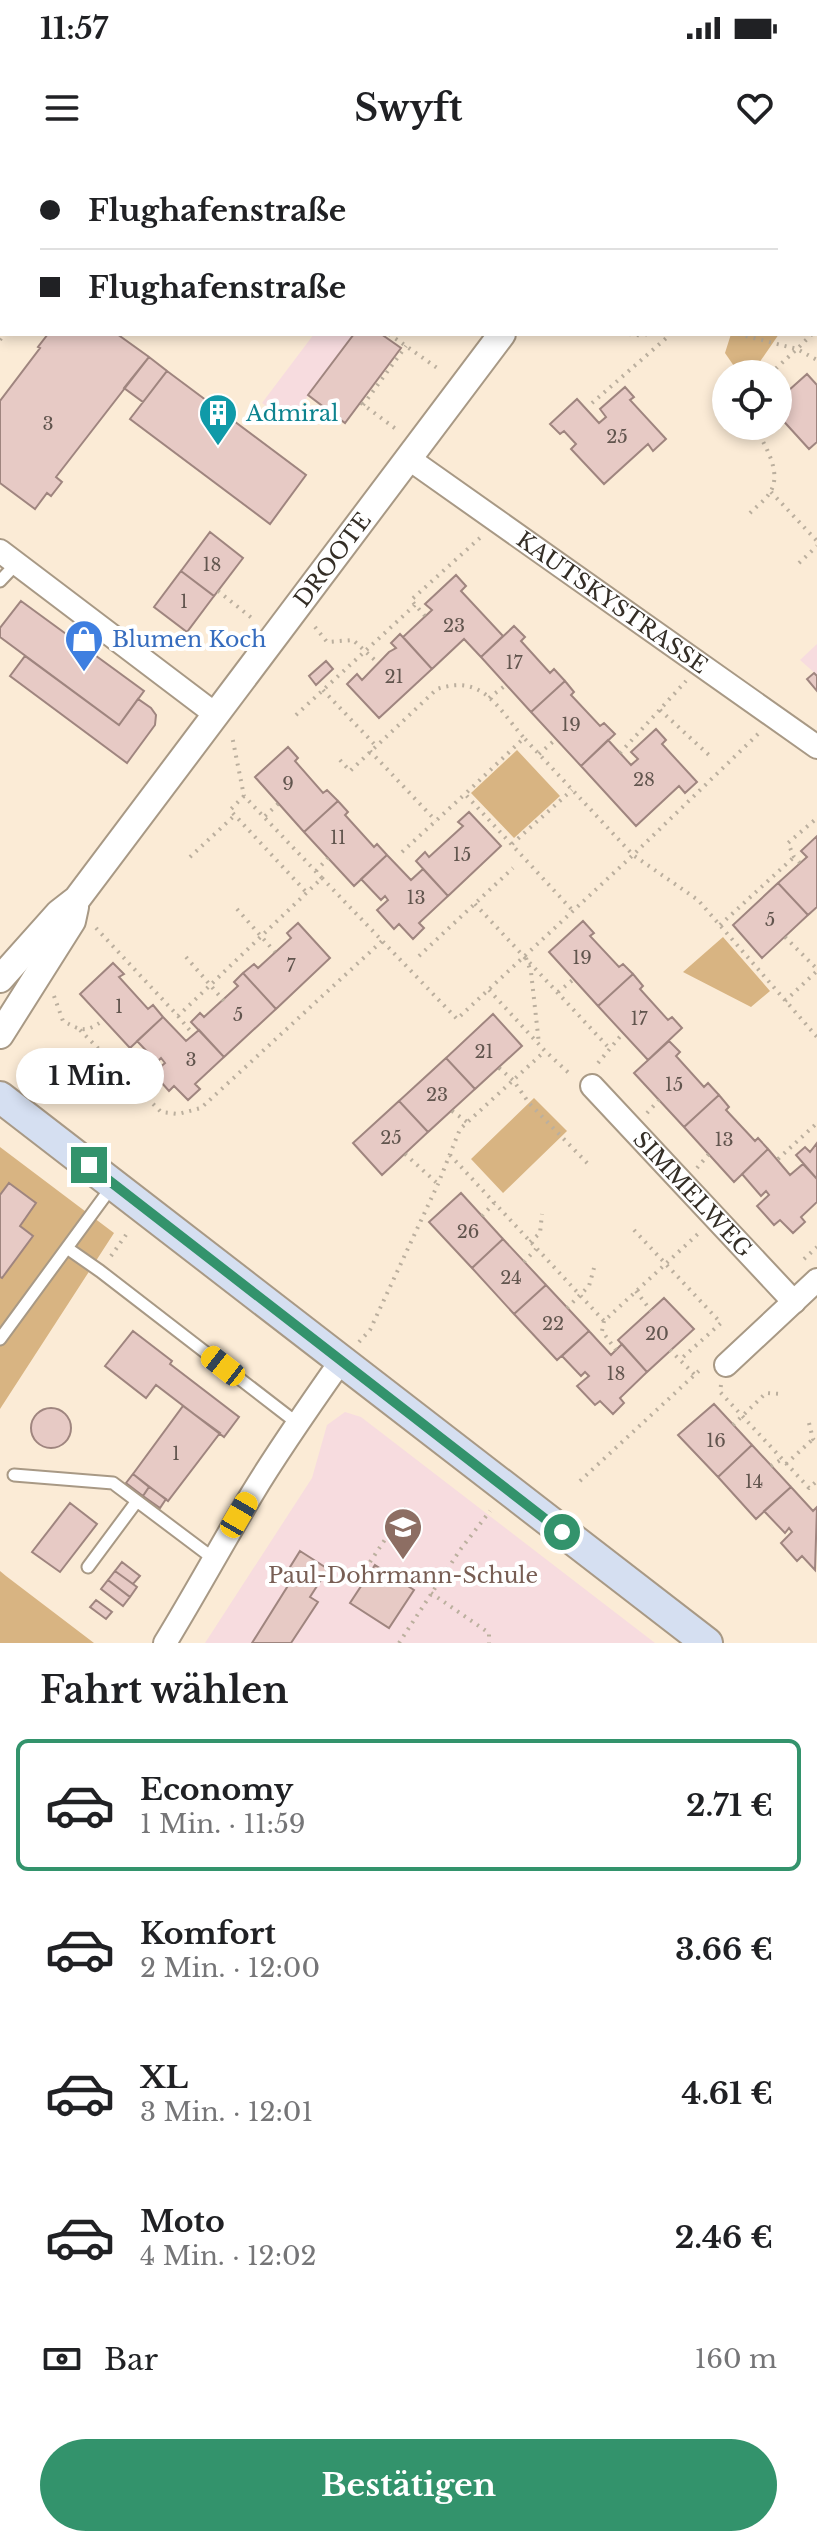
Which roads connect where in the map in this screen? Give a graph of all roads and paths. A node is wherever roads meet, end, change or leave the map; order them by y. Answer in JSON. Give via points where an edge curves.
{"nodes":[{"id":1,"x":392,"y":336,"type":"edge"},
{"id":2,"x":500,"y":336,"type":"edge"},
{"id":3,"x":669,"y":336,"type":"edge"},
{"id":4,"x":746,"y":336,"type":"edge"},
{"id":5,"x":810,"y":336,"type":"edge"},
{"id":6,"x":406,"y":346,"type":"junction"},
{"id":7,"x":797,"y":349,"type":"junction"},
{"id":8,"x":785,"y":360,"type":"edge"},
{"id":9,"x":817,"y":360,"type":"edge"},
{"id":10,"x":440,"y":370,"type":"dead end"},
{"id":11,"x":592,"y":403,"type":"dead end"},
{"id":12,"x":396,"y":429,"type":"dead end"},
{"id":13,"x":762,"y":440,"type":"edge"},
{"id":14,"x":408,"y":458,"type":"junction"},
{"id":15,"x":771,"y":492,"type":"junction"},
{"id":16,"x":750,"y":513,"type":"dead end"},
{"id":17,"x":498,"y":520,"type":"junction"},
{"id":18,"x":817,"y":543,"type":"edge"},
{"id":19,"x":8,"y":557,"type":"edge"},
{"id":20,"x":799,"y":563,"type":"dead end"},
{"id":21,"x":0,"y":581,"type":"edge"},
{"id":22,"x":218,"y":591,"type":"dead end"},
{"id":23,"x":415,"y":605,"type":"junction"},
{"id":24,"x":425,"y":616,"type":"dead end"},
{"id":25,"x":253,"y":619,"type":"dead end"},
{"id":26,"x":315,"y":627,"type":"dead end"},
{"id":27,"x":364,"y":650,"type":"junction"},
{"id":28,"x":378,"y":663,"type":"dead end"},
{"id":29,"x":506,"y":685,"type":"dead end"},
{"id":30,"x":683,"y":685,"type":"dead end"},
{"id":31,"x":323,"y":690,"type":"junction"},
{"id":32,"x":489,"y":698,"type":"junction"},
{"id":33,"x":660,"y":710,"type":"junction"},
{"id":34,"x":215,"y":714,"type":"junction"},
{"id":35,"x":296,"y":715,"type":"dead end"},
{"id":36,"x":775,"y":717,"type":"junction"},
{"id":37,"x":232,"y":736,"type":"dead end"},
{"id":38,"x":524,"y":738,"type":"junction"},
{"id":39,"x":556,"y":739,"type":"dead end"},
{"id":40,"x":376,"y":746,"type":"junction"},
{"id":41,"x":817,"y":747,"type":"edge"},
{"id":42,"x":370,"y":751,"type":"junction"},
{"id":43,"x":620,"y":753,"type":"dead end"},
{"id":44,"x":539,"y":754,"type":"junction"},
{"id":45,"x":710,"y":756,"type":"dead end"},
{"id":46,"x":340,"y":760,"type":"dead end"},
{"id":47,"x":572,"y":790,"type":"junction"},
{"id":48,"x":465,"y":794,"type":"junction"},
{"id":49,"x":244,"y":796,"type":"junction"},
{"id":50,"x":278,"y":804,"type":"dead end"},
{"id":51,"x":235,"y":815,"type":"junction"},
{"id":52,"x":264,"y":817,"type":"junction"},
{"id":53,"x":817,"y":818,"type":"edge"},
{"id":54,"x":436,"y":821,"type":"junction"},
{"id":55,"x":512,"y":844,"type":"junction"},
{"id":56,"x":402,"y":852,"type":"dead end"},
{"id":57,"x":633,"y":855,"type":"junction"},
{"id":58,"x":190,"y":857,"type":"dead end"},
{"id":59,"x":794,"y":857,"type":"junction"},
{"id":60,"x":328,"y":858,"type":"dead end"},
{"id":61,"x":800,"y":863,"type":"dead end"},
{"id":62,"x":513,"y":868,"type":"dead end"},
{"id":63,"x":315,"y":871,"type":"junction"},
{"id":64,"x":322,"y":878,"type":"junction"},
{"id":65,"x":307,"y":893,"type":"junction"},
{"id":66,"x":77,"y":899,"type":"junction"},
{"id":67,"x":475,"y":904,"type":"junction"},
{"id":68,"x":237,"y":909,"type":"dead end"},
{"id":69,"x":573,"y":911,"type":"junction"},
{"id":70,"x":93,"y":925,"type":"dead end"},
{"id":71,"x":720,"y":925,"type":"junction"},
{"id":72,"x":262,"y":936,"type":"junction"},
{"id":73,"x":785,"y":937,"type":"dead end"},
{"id":74,"x":382,"y":941,"type":"junction"},
{"id":75,"x":275,"y":952,"type":"dead end"},
{"id":76,"x":419,"y":956,"type":"dead end"},
{"id":77,"x":525,"y":956,"type":"junction"},
{"id":78,"x":186,"y":957,"type":"dead end"},
{"id":79,"x":817,"y":970,"type":"edge"},
{"id":80,"x":0,"y":979,"type":"edge"},
{"id":81,"x":574,"y":979,"type":"dead end"},
{"id":82,"x":211,"y":985,"type":"junction"},
{"id":83,"x":52,"y":990,"type":"dead end"},
{"id":84,"x":489,"y":990,"type":"junction"},
{"id":85,"x":558,"y":992,"type":"junction"},
{"id":86,"x":224,"y":1001,"type":"dead end"},
{"id":87,"x":785,"y":1001,"type":"junction"},
{"id":88,"x":178,"y":1016,"type":"junction"},
{"id":89,"x":104,"y":1020,"type":"dead end"},
{"id":90,"x":80,"y":1030,"type":"junction"},
{"id":91,"x":192,"y":1033,"type":"dead end"},
{"id":92,"x":623,"y":1033,"type":"dead end"},
{"id":93,"x":0,"y":1035,"type":"edge"},
{"id":94,"x":817,"y":1037,"type":"edge"},
{"id":95,"x":539,"y":1045,"type":"junction"},
{"id":96,"x":545,"y":1051,"type":"junction"},
{"id":97,"x":499,"y":1068,"type":"dead end"},
{"id":98,"x":513,"y":1080,"type":"junction"},
{"id":99,"x":592,"y":1086,"type":"joint"},
{"id":100,"x":0,"y":1097,"type":"edge"},
{"id":101,"x":659,"y":1100,"type":"dead end"},
{"id":102,"x":452,"y":1111,"type":"dead end"},
{"id":103,"x":649,"y":1111,"type":"dead end"},
{"id":104,"x":467,"y":1122,"type":"junction"},
{"id":105,"x":817,"y":1124,"type":"edge"},
{"id":106,"x":405,"y":1154,"type":"dead end"},
{"id":107,"x":709,"y":1154,"type":"dead end"},
{"id":108,"x":450,"y":1155,"type":"junction"},
{"id":109,"x":778,"y":1159,"type":"dead end"},
{"id":110,"x":702,"y":1162,"type":"dead end"},
{"id":111,"x":591,"y":1167,"type":"dead end"},
{"id":112,"x":114,"y":1184,"type":"junction"},
{"id":113,"x":438,"y":1184,"type":"junction"},
{"id":114,"x":494,"y":1203,"type":"junction"},
{"id":115,"x":542,"y":1214,"type":"dead end"},
{"id":116,"x":482,"y":1216,"type":"dead end"},
{"id":117,"x":714,"y":1218,"type":"junction"},
{"id":118,"x":634,"y":1230,"type":"dead end"},
{"id":119,"x":128,"y":1232,"type":"dead end"},
{"id":120,"x":530,"y":1242,"type":"junction"},
{"id":121,"x":67,"y":1248,"type":"junction"},
{"id":122,"x":536,"y":1249,"type":"junction"},
{"id":123,"x":524,"y":1262,"type":"dead end"},
{"id":124,"x":666,"y":1263,"type":"junction"},
{"id":125,"x":594,"y":1268,"type":"dead end"},
{"id":126,"x":100,"y":1271,"type":"junction"},
{"id":127,"x":817,"y":1280,"type":"edge"},
{"id":128,"x":636,"y":1291,"type":"junction"},
{"id":129,"x":579,"y":1295,"type":"junction"},
{"id":130,"x":794,"y":1302,"type":"junction"},
{"id":131,"x":567,"y":1308,"type":"dead end"},
{"id":132,"x":651,"y":1311,"type":"dead end"},
{"id":133,"x":604,"y":1321,"type":"junction"},
{"id":134,"x":0,"y":1339,"type":"edge"},
{"id":135,"x":616,"y":1350,"type":"dead end"},
{"id":136,"x":670,"y":1350,"type":"dead end"},
{"id":137,"x":681,"y":1359,"type":"junction"},
{"id":138,"x":341,"y":1361,"type":"junction"},
{"id":139,"x":726,"y":1365,"type":"junction"},
{"id":140,"x":695,"y":1375,"type":"junction"},
{"id":141,"x":782,"y":1394,"type":"dead end"},
{"id":142,"x":741,"y":1415,"type":"junction"},
{"id":143,"x":297,"y":1423,"type":"junction"},
{"id":144,"x":809,"y":1423,"type":"dead end"},
{"id":145,"x":733,"y":1425,"type":"dead end"},
{"id":146,"x":815,"y":1441,"type":"edge"},
{"id":147,"x":782,"y":1459,"type":"junction"},
{"id":148,"x":786,"y":1464,"type":"junction"},
{"id":149,"x":771,"y":1466,"type":"dead end"},
{"id":150,"x":14,"y":1475,"type":"dead end"},
{"id":151,"x":580,"y":1481,"type":"dead end"},
{"id":152,"x":817,"y":1481,"type":"edge"},
{"id":153,"x":137,"y":1501,"type":"junction"},
{"id":154,"x":406,"y":1508,"type":"dead end"},
{"id":155,"x":490,"y":1511,"type":"dead end"},
{"id":156,"x":214,"y":1559,"type":"junction"},
{"id":157,"x":370,"y":1562,"type":"dead end"},
{"id":158,"x":88,"y":1567,"type":"dead end"},
{"id":159,"x":431,"y":1593,"type":"junction"},
{"id":160,"x":165,"y":1643,"type":"edge"},
{"id":161,"x":399,"y":1643,"type":"edge"},
{"id":162,"x":489,"y":1643,"type":"edge"},
{"id":163,"x":707,"y":1643,"type":"edge"}],
"edges":[{"from":1,"to":6,"type":"path"},
{"from":2,"to":14,"type":"street","name":"DROOTE"},
{"from":3,"to":11,"type":"path"},
{"from":4,"to":7,"type":"path"},
{"from":5,"to":7,"type":"path"},
{"from":6,"to":10,"type":"path"},
{"from":6,"to":12,"type":"path","via":[[362,404]]},
{"from":7,"to":8,"type":"path"},
{"from":7,"to":9,"type":"path"},
{"from":13,"to":15,"type":"path","via":[[773,464]]},
{"from":14,"to":17,"type":"street","name":"KAUTSKYSTRASSE"},
{"from":14,"to":34,"type":"street","name":"DROOTE"},
{"from":15,"to":16,"type":"path"},
{"from":15,"to":18,"type":"path"},
{"from":17,"to":23,"type":"path","via":[[411,600]]},
{"from":17,"to":36,"type":"street","name":"KAUTSKYSTRASSE"},
{"from":18,"to":20,"type":"path"},
{"from":19,"to":21,"type":"lane"},
{"from":19,"to":34,"type":"street"},
{"from":22,"to":25,"type":"path"},
{"from":23,"to":24,"type":"path"},
{"from":23,"to":27,"type":"path"},
{"from":26,"to":27,"type":"path","via":[[327,642],[353,640]]},
{"from":27,"to":28,"type":"path"},
{"from":27,"to":31,"type":"path"},
{"from":29,"to":32,"type":"path"},
{"from":30,"to":33,"type":"path"},
{"from":31,"to":35,"type":"path"},
{"from":31,"to":40,"type":"path"},
{"from":32,"to":38,"type":"path"},
{"from":32,"to":40,"type":"path","via":[[473,685],[437,689]]},
{"from":33,"to":43,"type":"path"},
{"from":33,"to":45,"type":"path"},
{"from":34,"to":66,"type":"street","name":"DROOTE"},
{"from":36,"to":41,"type":"street","name":"KAUTSKYSTRASSE"},
{"from":36,"to":57,"type":"path"},
{"from":37,"to":49,"type":"path"},
{"from":38,"to":44,"type":"path"},
{"from":38,"to":48,"type":"path"},
{"from":39,"to":44,"type":"path"},
{"from":40,"to":42,"type":"path"},
{"from":42,"to":46,"type":"path","via":[[350,771]]},
{"from":42,"to":54,"type":"path"},
{"from":44,"to":47,"type":"path"},
{"from":47,"to":55,"type":"path"},
{"from":47,"to":57,"type":"path"},
{"from":48,"to":54,"type":"path"},
{"from":48,"to":55,"type":"path"},
{"from":49,"to":51,"type":"path","via":[[230,810]]},
{"from":49,"to":52,"type":"path"},
{"from":50,"to":52,"type":"path"},
{"from":51,"to":58,"type":"path"},
{"from":51,"to":65,"type":"path"},
{"from":52,"to":63,"type":"path"},
{"from":53,"to":59,"type":"path","via":[[788,843]]},
{"from":54,"to":56,"type":"path"},
{"from":55,"to":69,"type":"path"},
{"from":57,"to":69,"type":"path"},
{"from":57,"to":71,"type":"path","via":[[698,900]]},
{"from":59,"to":61,"type":"path"},
{"from":59,"to":71,"type":"path"},
{"from":60,"to":63,"type":"path"},
{"from":62,"to":67,"type":"path"},
{"from":63,"to":64,"type":"path"},
{"from":64,"to":65,"type":"path"},
{"from":64,"to":74,"type":"path"},
{"from":65,"to":72,"type":"path"},
{"from":66,"to":80,"type":"street","name":"DROOTE"},
{"from":66,"to":93,"type":"street","name":"DROOTE","via":[[72,921]]},
{"from":67,"to":76,"type":"path"},
{"from":67,"to":77,"type":"path"},
{"from":68,"to":72,"type":"path"},
{"from":69,"to":77,"type":"path"},
{"from":70,"to":88,"type":"path"},
{"from":71,"to":87,"type":"path"},
{"from":72,"to":75,"type":"path"},
{"from":72,"to":82,"type":"path"},
{"from":73,"to":79,"type":"path"},
{"from":74,"to":84,"type":"path","via":[[457,1019]]},
{"from":74,"to":90,"type":"path","via":[[201,1108],[161,1112]]},
{"from":77,"to":84,"type":"path"},
{"from":77,"to":85,"type":"path"},
{"from":77,"to":95,"type":"path"},
{"from":78,"to":82,"type":"path"},
{"from":79,"to":87,"type":"path"},
{"from":81,"to":85,"type":"path"},
{"from":82,"to":86,"type":"path"},
{"from":82,"to":88,"type":"path"},
{"from":83,"to":90,"type":"path","via":[[63,1021]]},
{"from":84,"to":95,"type":"path"},
{"from":85,"to":92,"type":"path","via":[[610,1049]]},
{"from":87,"to":94,"type":"path"},
{"from":88,"to":91,"type":"path"},
{"from":89,"to":90,"type":"path"},
{"from":95,"to":96,"type":"path"},
{"from":96,"to":98,"type":"path"},
{"from":96,"to":99,"type":"path","via":[[575,1080]]},
{"from":97,"to":98,"type":"path"},
{"from":98,"to":104,"type":"path"},
{"from":98,"to":111,"type":"path"},
{"from":99,"to":117,"type":"street","name":"SIMMELWEG"},
{"from":100,"to":112,"type":"main road"},
{"from":101,"to":103,"type":"path"},
{"from":102,"to":104,"type":"path"},
{"from":104,"to":108,"type":"path"},
{"from":105,"to":109,"type":"path"},
{"from":106,"to":113,"type":"path"},
{"from":107,"to":110,"type":"path"},
{"from":108,"to":113,"type":"path"},
{"from":108,"to":114,"type":"path"},
{"from":112,"to":121,"type":"lane"},
{"from":112,"to":138,"type":"main road"},
{"from":113,"to":138,"type":"path","via":[[370,1330]]},
{"from":114,"to":116,"type":"path"},
{"from":114,"to":120,"type":"path"},
{"from":115,"to":120,"type":"path","via":[[540,1233]]},
{"from":117,"to":124,"type":"path"},
{"from":117,"to":130,"type":"street","name":"SIMMELWEG"},
{"from":118,"to":124,"type":"path"},
{"from":119,"to":126,"type":"path"},
{"from":120,"to":122,"type":"path"},
{"from":121,"to":126,"type":"lane"},
{"from":121,"to":134,"type":"lane"},
{"from":122,"to":123,"type":"path"},
{"from":122,"to":129,"type":"path"},
{"from":124,"to":128,"type":"path"},
{"from":124,"to":137,"type":"path","via":[[721,1323]]},
{"from":125,"to":129,"type":"path","via":[[589,1286]]},
{"from":126,"to":143,"type":"lane"},
{"from":127,"to":130,"type":"street"},
{"from":128,"to":132,"type":"path"},
{"from":128,"to":133,"type":"path"},
{"from":129,"to":131,"type":"path"},
{"from":129,"to":133,"type":"path"},
{"from":130,"to":139,"type":"street"},
{"from":133,"to":135,"type":"path","via":[[602,1331]]},
{"from":136,"to":137,"type":"path"},
{"from":137,"to":140,"type":"path"},
{"from":138,"to":143,"type":"street"},
{"from":138,"to":163,"type":"main road"},
{"from":139,"to":140,"type":"path","via":[[703,1367]]},
{"from":139,"to":142,"type":"path","via":[[720,1392]]},
{"from":140,"to":151,"type":"path"},
{"from":141,"to":142,"type":"path","via":[[766,1393]]},
{"from":142,"to":145,"type":"path"},
{"from":142,"to":147,"type":"path"},
{"from":143,"to":156,"type":"street"},
{"from":144,"to":146,"type":"path"},
{"from":146,"to":148,"type":"path"},
{"from":147,"to":148,"type":"path"},
{"from":147,"to":149,"type":"path"},
{"from":148,"to":152,"type":"path","via":[[809,1488]]},
{"from":150,"to":153,"type":"lane","via":[[113,1483]]},
{"from":153,"to":156,"type":"lane"},
{"from":153,"to":158,"type":"lane"},
{"from":154,"to":157,"type":"path"},
{"from":155,"to":159,"type":"path"},
{"from":156,"to":160,"type":"street"},
{"from":159,"to":161,"type":"path"},
{"from":159,"to":162,"type":"path","via":[[489,1633]]}]}
